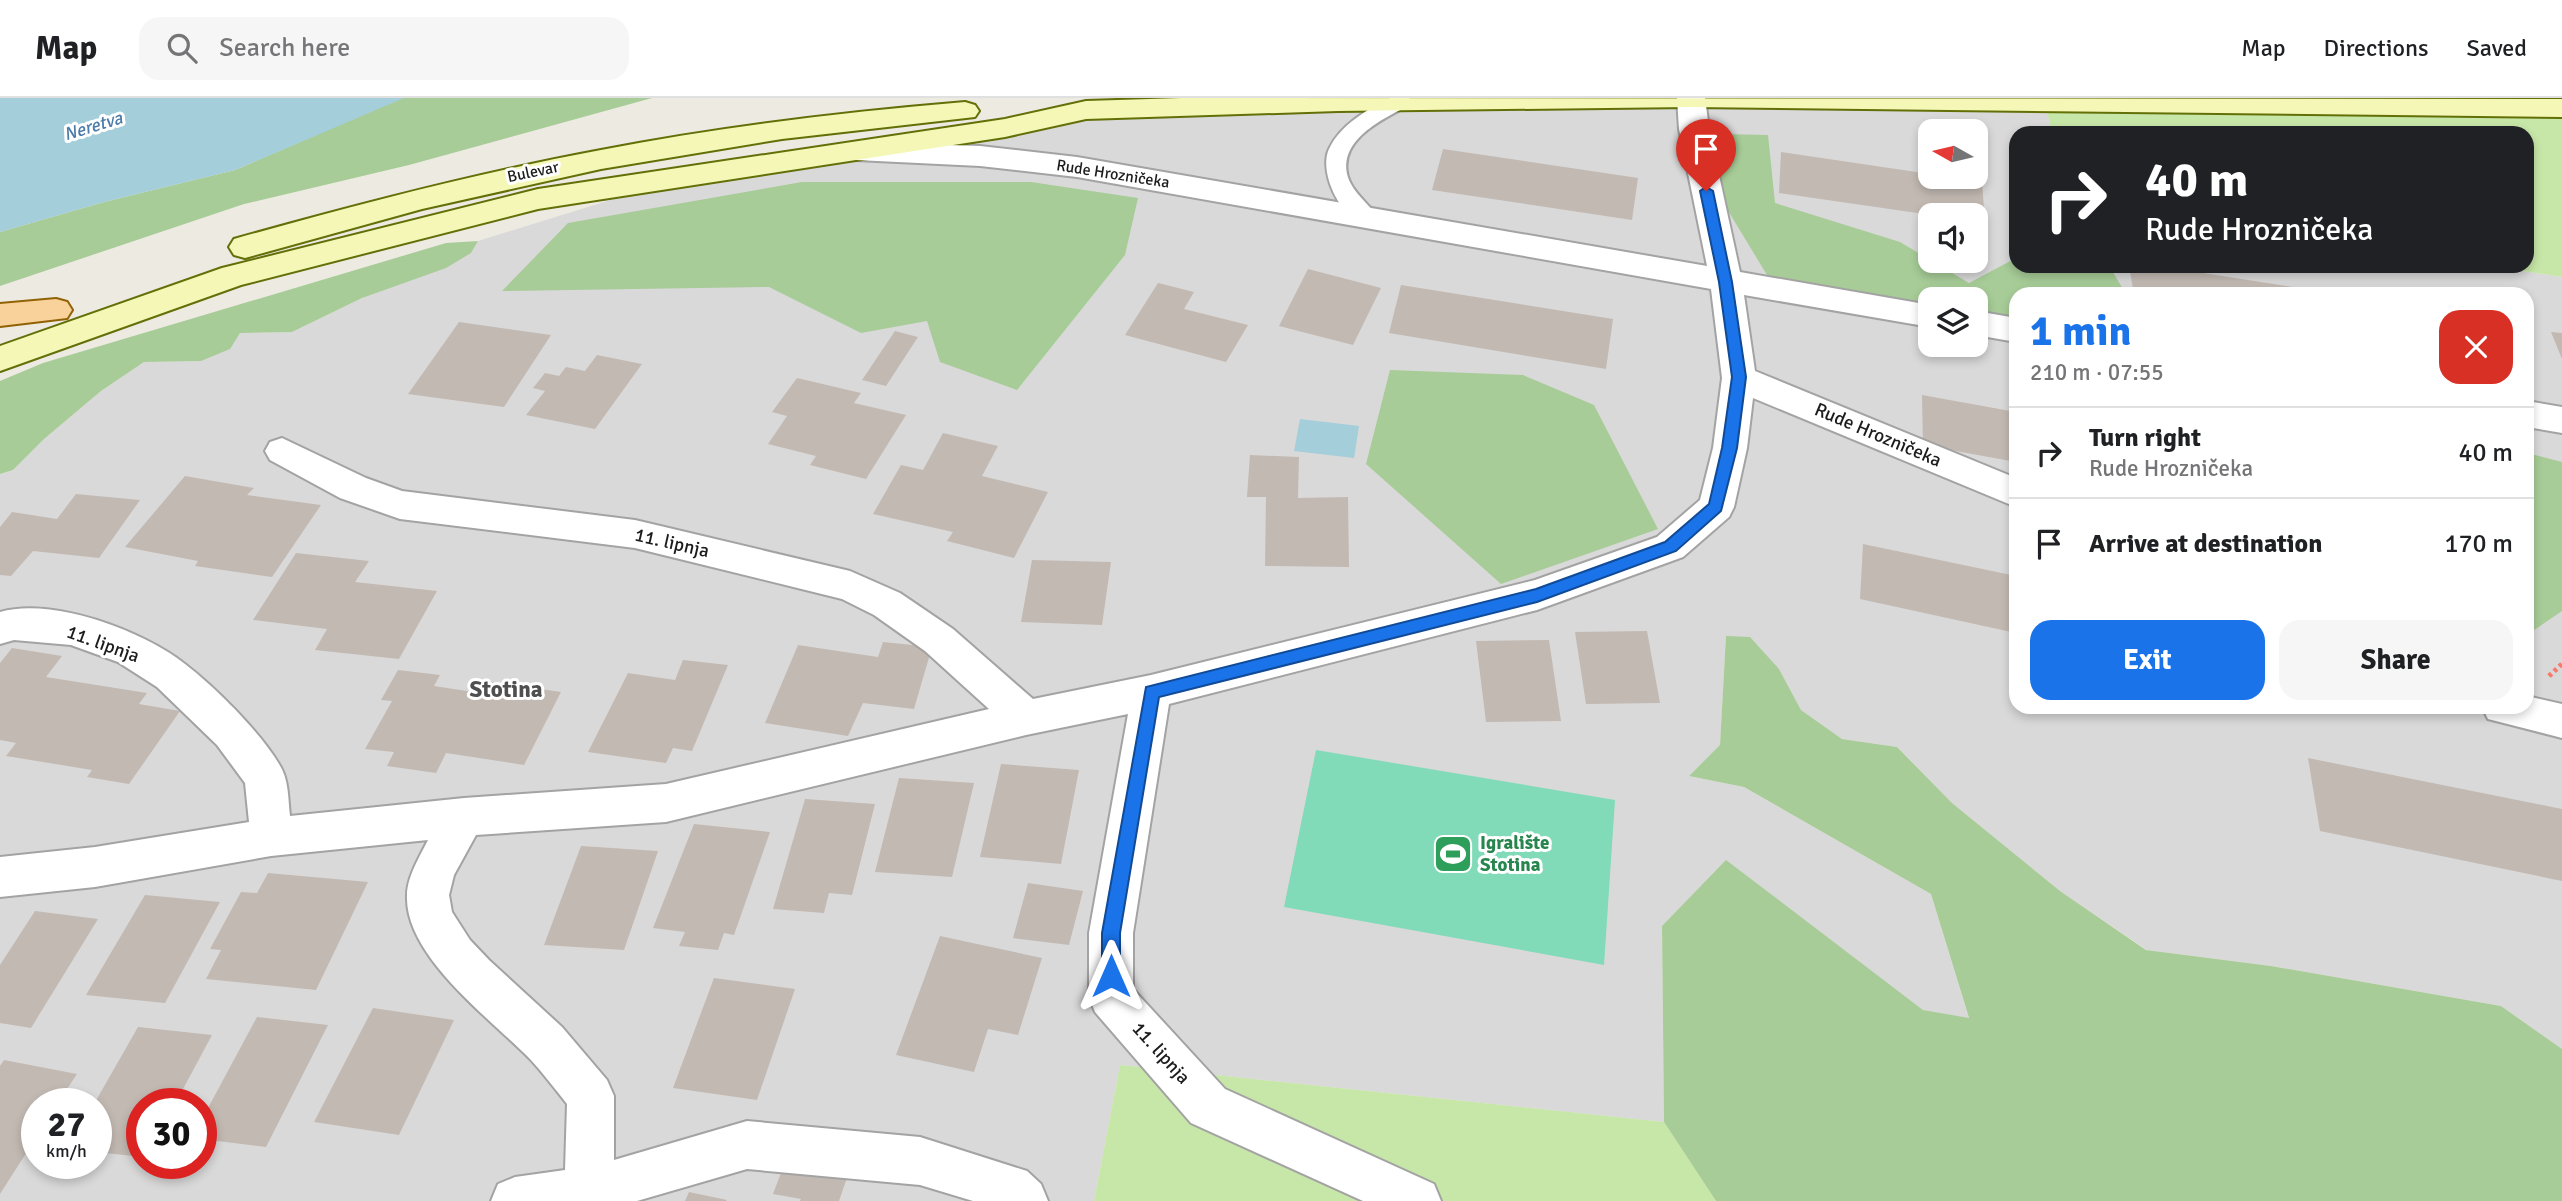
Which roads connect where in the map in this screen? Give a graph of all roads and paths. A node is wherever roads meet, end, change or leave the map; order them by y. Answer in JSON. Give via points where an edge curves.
{"nodes":[{"id":1,"x":1691,"y":98,"type":"edge"},
{"id":2,"x":1401,"y":101,"type":"junction"},
{"id":3,"x":2562,"y":108,"type":"edge"},
{"id":4,"x":1086,"y":110,"type":"junction"},
{"id":5,"x":856,"y":150,"type":"junction"},
{"id":6,"x":1367,"y":218,"type":"junction"},
{"id":7,"x":1726,"y":282,"type":"junction"},
{"id":8,"x":56,"y":310,"type":"junction"},
{"id":9,"x":1918,"y":314,"type":"edge"},
{"id":10,"x":0,"y":315,"type":"edge"},
{"id":11,"x":1988,"y":325,"type":"edge"},
{"id":12,"x":2009,"y":329,"type":"edge"},
{"id":13,"x":0,"y":331,"type":"edge"},
{"id":14,"x":0,"y":359,"type":"edge"},
{"id":15,"x":1739,"y":377,"type":"junction"},
{"id":16,"x":2534,"y":415,"type":"edge"},
{"id":17,"x":2562,"y":420,"type":"edge"},
{"id":18,"x":282,"y":451,"type":"dead end"},
{"id":19,"x":2009,"y":490,"type":"edge"},
{"id":20,"x":0,"y":628,"type":"edge"},
{"id":21,"x":1151,"y":692,"type":"junction"},
{"id":22,"x":2534,"y":714,"type":"edge"},
{"id":23,"x":1026,"y":718,"type":"junction"},
{"id":24,"x":2562,"y":720,"type":"edge"},
{"id":25,"x":464,"y":817,"type":"junction"},
{"id":26,"x":271,"y":837,"type":"junction"},
{"id":27,"x":0,"y":877,"type":"edge"},
{"id":28,"x":589,"y":1191,"type":"junction"},
{"id":29,"x":515,"y":1201,"type":"edge"},
{"id":30,"x":1024,"y":1201,"type":"edge"},
{"id":31,"x":1417,"y":1201,"type":"edge"}],
"edges":[{"from":1,"to":2,"type":"main road"},
{"from":1,"to":3,"type":"main road"},
{"from":1,"to":7,"type":"street"},
{"from":2,"to":4,"type":"main road"},
{"from":2,"to":6,"type":"lane","via":[[1354,127],[1336,161],[1342,192]]},
{"from":4,"to":5,"type":"main road","via":[[1005,128]]},
{"from":4,"to":8,"type":"main road","name":"Bulevar","via":[[1003,108],[868,118],[528,172],[334,220]]},
{"from":5,"to":6,"type":"street","name":"Rude Hrozničeka","via":[[980,156],[1077,167]]},
{"from":5,"to":14,"type":"main road","via":[[538,199],[233,276]]},
{"from":6,"to":7,"type":"street","name":"Rude Hrozničeka"},
{"from":7,"to":9,"type":"street","name":"Rude Hrozničeka"},
{"from":7,"to":15,"type":"street"},
{"from":8,"to":10,"type":"main road"},
{"from":8,"to":13,"type":"main road","name":"Bulevar"},
{"from":11,"to":12,"type":"street"},
{"from":15,"to":19,"type":"street","name":"Rude Hrozničeka"},
{"from":15,"to":21,"type":"street","via":[[1730,448],[1716,507],[1670,547],[1537,595]]},
{"from":16,"to":17,"type":"street"},
{"from":18,"to":23,"type":"street","name":"11. lipnja","via":[[352,488],[400,505],[635,534],[850,586],[887,604],[939,640]]},
{"from":20,"to":26,"type":"street","name":"11. lipnja","via":[[14,624],[74,629],[132,651],[171,675],[231,733],[265,777]]},
{"from":21,"to":23,"type":"street"},
{"from":21,"to":31,"type":"street","name":"11. lipnja","via":[[1111,933],[1111,997],[1208,1106]]},
{"from":22,"to":24,"type":"street"},
{"from":23,"to":25,"type":"street","via":[[666,803]]},
{"from":25,"to":26,"type":"street"},
{"from":25,"to":28,"type":"street","via":[[439,863],[428,897],[436,929],[457,960],[546,1043],[591,1096]]},
{"from":26,"to":27,"type":"street","via":[[95,867]]},
{"from":28,"to":29,"type":"street"},
{"from":28,"to":30,"type":"street","via":[[747,1145],[920,1161],[1010,1188]]}]}
